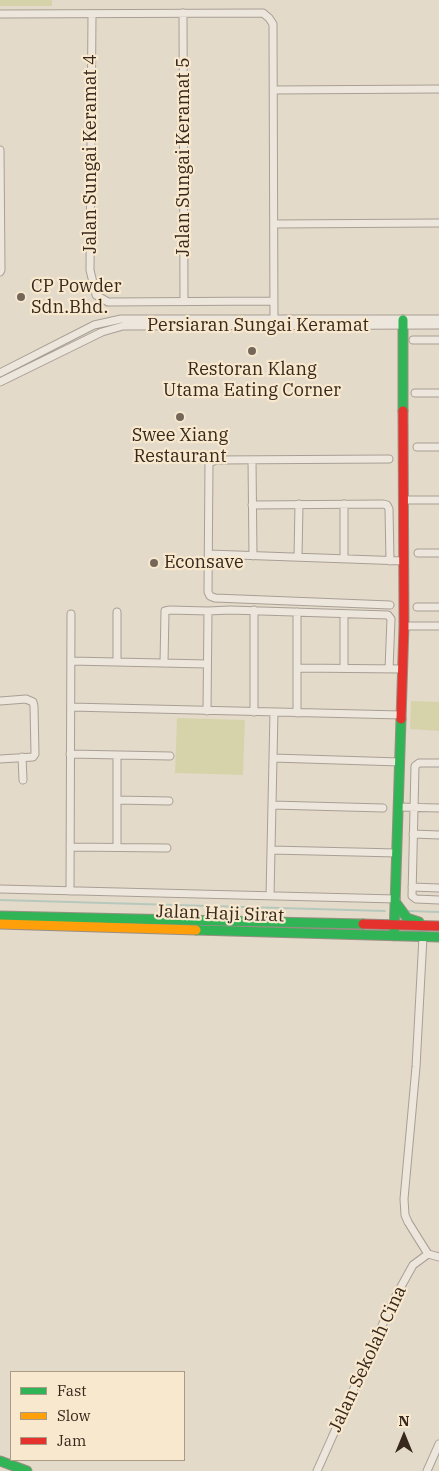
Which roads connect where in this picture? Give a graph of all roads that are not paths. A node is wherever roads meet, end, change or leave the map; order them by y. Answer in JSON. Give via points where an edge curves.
{"nodes":[{"id":1,"x":183,"y":13,"type":"junction"},
{"id":2,"x":0,"y":14,"type":"edge"},
{"id":3,"x":92,"y":14,"type":"junction"},
{"id":4,"x":274,"y":90,"type":"junction"},
{"id":5,"x":439,"y":90,"type":"edge"},
{"id":6,"x":0,"y":150,"type":"edge"},
{"id":7,"x":439,"y":223,"type":"edge"},
{"id":8,"x":274,"y":224,"type":"junction"},
{"id":9,"x":0,"y":272,"type":"edge"},
{"id":10,"x":274,"y":301,"type":"junction"},
{"id":11,"x":184,"y":302,"type":"junction"},
{"id":12,"x":439,"y":319,"type":"edge"},
{"id":13,"x":274,"y":323,"type":"junction"},
{"id":14,"x":403,"y":323,"type":"junction"},
{"id":15,"x":439,"y":325,"type":"edge"},
{"id":16,"x":413,"y":340,"type":"dead end"},
{"id":17,"x":439,"y":340,"type":"edge"},
{"id":18,"x":0,"y":373,"type":"edge"},
{"id":19,"x":0,"y":382,"type":"edge"},
{"id":20,"x":415,"y":393,"type":"dead end"},
{"id":21,"x":439,"y":393,"type":"edge"},
{"id":22,"x":418,"y":447,"type":"dead end"},
{"id":23,"x":439,"y":447,"type":"edge"},
{"id":24,"x":389,"y":459,"type":"dead end"},
{"id":25,"x":252,"y":460,"type":"junction"},
{"id":26,"x":404,"y":500,"type":"junction"},
{"id":27,"x":439,"y":500,"type":"edge"},
{"id":28,"x":299,"y":504,"type":"junction"},
{"id":29,"x":344,"y":504,"type":"junction"},
{"id":30,"x":252,"y":505,"type":"junction"},
{"id":31,"x":418,"y":552,"type":"dead end"},
{"id":32,"x":439,"y":553,"type":"edge"},
{"id":33,"x":209,"y":554,"type":"junction"},
{"id":34,"x":253,"y":556,"type":"junction"},
{"id":35,"x":298,"y":557,"type":"junction"},
{"id":36,"x":344,"y":559,"type":"junction"},
{"id":37,"x":390,"y":561,"type":"junction"},
{"id":38,"x":404,"y":561,"type":"junction"},
{"id":39,"x":390,"y":606,"type":"dead end"},
{"id":40,"x":417,"y":607,"type":"dead end"},
{"id":41,"x":439,"y":607,"type":"edge"},
{"id":42,"x":254,"y":610,"type":"junction"},
{"id":43,"x":208,"y":611,"type":"junction"},
{"id":44,"x":117,"y":612,"type":"dead end"},
{"id":45,"x":298,"y":612,"type":"junction"},
{"id":46,"x":71,"y":614,"type":"dead end"},
{"id":47,"x":344,"y":614,"type":"junction"},
{"id":48,"x":404,"y":626,"type":"junction"},
{"id":49,"x":439,"y":626,"type":"edge"},
{"id":50,"x":71,"y":661,"type":"junction"},
{"id":51,"x":116,"y":662,"type":"junction"},
{"id":52,"x":164,"y":664,"type":"junction"},
{"id":53,"x":207,"y":664,"type":"junction"},
{"id":54,"x":297,"y":668,"type":"junction"},
{"id":55,"x":344,"y":668,"type":"junction"},
{"id":56,"x":389,"y":669,"type":"junction"},
{"id":57,"x":402,"y":669,"type":"junction"},
{"id":58,"x":0,"y":701,"type":"edge"},
{"id":59,"x":70,"y":708,"type":"junction"},
{"id":60,"x":207,"y":711,"type":"junction"},
{"id":61,"x":254,"y":712,"type":"junction"},
{"id":62,"x":274,"y":712,"type":"junction"},
{"id":63,"x":297,"y":713,"type":"junction"},
{"id":64,"x":401,"y":715,"type":"junction"},
{"id":65,"x":70,"y":754,"type":"junction"},
{"id":66,"x":117,"y":756,"type":"junction"},
{"id":67,"x":170,"y":756,"type":"dead end"},
{"id":68,"x":22,"y":757,"type":"junction"},
{"id":69,"x":273,"y":758,"type":"junction"},
{"id":70,"x":0,"y":759,"type":"edge"},
{"id":71,"x":400,"y":762,"type":"junction"},
{"id":72,"x":439,"y":763,"type":"edge"},
{"id":73,"x":23,"y":780,"type":"dead end"},
{"id":74,"x":117,"y":800,"type":"junction"},
{"id":75,"x":169,"y":801,"type":"dead end"},
{"id":76,"x":272,"y":805,"type":"junction"},
{"id":77,"x":398,"y":807,"type":"junction"},
{"id":78,"x":383,"y":808,"type":"dead end"},
{"id":79,"x":414,"y":808,"type":"junction"},
{"id":80,"x":439,"y":808,"type":"edge"},
{"id":81,"x":413,"y":834,"type":"junction"},
{"id":82,"x":439,"y":835,"type":"edge"},
{"id":83,"x":70,"y":847,"type":"junction"},
{"id":84,"x":117,"y":847,"type":"junction"},
{"id":85,"x":167,"y":848,"type":"dead end"},
{"id":86,"x":271,"y":850,"type":"junction"},
{"id":87,"x":397,"y":853,"type":"junction"},
{"id":88,"x":412,"y":887,"type":"junction"},
{"id":89,"x":439,"y":888,"type":"edge"},
{"id":90,"x":0,"y":890,"type":"edge"},
{"id":91,"x":70,"y":891,"type":"junction"},
{"id":92,"x":270,"y":896,"type":"junction"},
{"id":93,"x":439,"y":900,"type":"edge"},
{"id":94,"x":396,"y":901,"type":"junction"},
{"id":95,"x":0,"y":916,"type":"edge"},
{"id":96,"x":0,"y":924,"type":"edge"},
{"id":97,"x":325,"y":924,"type":"junction"},
{"id":98,"x":439,"y":925,"type":"edge"},
{"id":99,"x":394,"y":926,"type":"junction"},
{"id":100,"x":394,"y":936,"type":"junction"},
{"id":101,"x":424,"y":937,"type":"junction"},
{"id":102,"x":439,"y":937,"type":"edge"},
{"id":103,"x":428,"y":1254,"type":"junction"},
{"id":104,"x":439,"y":1257,"type":"edge"},
{"id":105,"x":439,"y":1444,"type":"edge"},
{"id":106,"x":0,"y":1461,"type":"edge"},
{"id":107,"x":0,"y":1470,"type":"edge"},
{"id":108,"x":4,"y":1471,"type":"edge"},
{"id":109,"x":27,"y":1471,"type":"edge"},
{"id":110,"x":317,"y":1471,"type":"edge"},
{"id":111,"x":427,"y":1471,"type":"edge"}],
"edges":[{"from":1,"to":3,"type":"street"},
{"from":1,"to":4,"type":"street","via":[[263,13],[269,18],[273,24]]},
{"from":1,"to":11,"type":"street","name":"Jalan Sungai Keramat 5"},
{"from":2,"to":3,"type":"street"},
{"from":3,"to":11,"type":"street","name":"Jalan Sungai Keramat 4","via":[[90,270],[96,295],[108,302]]},
{"from":4,"to":5,"type":"street"},
{"from":4,"to":8,"type":"street"},
{"from":6,"to":9,"type":"street"},
{"from":7,"to":8,"type":"street"},
{"from":8,"to":10,"type":"street"},
{"from":10,"to":11,"type":"street","name":"Jalan Sungai Keramat 4"},
{"from":10,"to":13,"type":"street"},
{"from":12,"to":14,"type":"street","name":"Persiaran Sungai Keramat"},
{"from":13,"to":14,"type":"street","name":"Persiaran Sungai Keramat"},
{"from":13,"to":18,"type":"street","name":"Persiaran Sungai Keramat","via":[[121,319],[94,325]]},
{"from":13,"to":19,"type":"street","name":"Persiaran Sungai Keramat","via":[[113,328]]},
{"from":14,"to":15,"type":"street","name":"Persiaran Sungai Keramat"},
{"from":14,"to":26,"type":"main road"},
{"from":16,"to":17,"type":"street"},
{"from":20,"to":21,"type":"street"},
{"from":22,"to":23,"type":"street"},
{"from":24,"to":25,"type":"street"},
{"from":25,"to":30,"type":"street"},
{"from":25,"to":33,"type":"street","via":[[216,460],[209,464]]},
{"from":26,"to":27,"type":"street"},
{"from":26,"to":38,"type":"main road"},
{"from":28,"to":29,"type":"street"},
{"from":28,"to":30,"type":"street"},
{"from":28,"to":35,"type":"street"},
{"from":29,"to":36,"type":"street"},
{"from":29,"to":37,"type":"street","via":[[387,505]]},
{"from":30,"to":34,"type":"street"},
{"from":31,"to":32,"type":"street"},
{"from":33,"to":34,"type":"street"},
{"from":33,"to":39,"type":"street","via":[[208,592],[215,598]]},
{"from":34,"to":35,"type":"street"},
{"from":35,"to":36,"type":"street"},
{"from":36,"to":37,"type":"street"},
{"from":37,"to":38,"type":"street"},
{"from":38,"to":48,"type":"main road"},
{"from":40,"to":41,"type":"street"},
{"from":42,"to":43,"type":"street"},
{"from":42,"to":45,"type":"street"},
{"from":42,"to":61,"type":"street"},
{"from":43,"to":52,"type":"street","via":[[165,611]]},
{"from":43,"to":53,"type":"street"},
{"from":44,"to":51,"type":"street"},
{"from":45,"to":47,"type":"street"},
{"from":45,"to":54,"type":"street"},
{"from":46,"to":50,"type":"street"},
{"from":47,"to":55,"type":"street"},
{"from":47,"to":56,"type":"street","via":[[390,616]]},
{"from":48,"to":49,"type":"street"},
{"from":48,"to":57,"type":"main road"},
{"from":50,"to":51,"type":"street"},
{"from":50,"to":59,"type":"street"},
{"from":51,"to":52,"type":"street"},
{"from":52,"to":53,"type":"street"},
{"from":53,"to":60,"type":"street"},
{"from":54,"to":55,"type":"street"},
{"from":54,"to":63,"type":"street"},
{"from":55,"to":56,"type":"street"},
{"from":56,"to":57,"type":"street"},
{"from":57,"to":64,"type":"main road"},
{"from":58,"to":68,"type":"street","via":[[26,699],[33,702],[35,754]]},
{"from":59,"to":60,"type":"street"},
{"from":59,"to":65,"type":"street"},
{"from":60,"to":61,"type":"street"},
{"from":61,"to":62,"type":"street"},
{"from":62,"to":63,"type":"street"},
{"from":62,"to":69,"type":"street"},
{"from":63,"to":64,"type":"street"},
{"from":64,"to":71,"type":"main road"},
{"from":65,"to":66,"type":"street"},
{"from":65,"to":83,"type":"street"},
{"from":66,"to":67,"type":"street"},
{"from":66,"to":74,"type":"street"},
{"from":68,"to":70,"type":"street"},
{"from":68,"to":73,"type":"street"},
{"from":69,"to":71,"type":"street"},
{"from":69,"to":76,"type":"street"},
{"from":71,"to":77,"type":"main road"},
{"from":72,"to":79,"type":"street","via":[[415,766]]},
{"from":74,"to":75,"type":"street"},
{"from":74,"to":84,"type":"street"},
{"from":76,"to":78,"type":"street"},
{"from":76,"to":86,"type":"street"},
{"from":77,"to":79,"type":"street"},
{"from":77,"to":87,"type":"main road"},
{"from":79,"to":80,"type":"street"},
{"from":79,"to":81,"type":"street"},
{"from":81,"to":82,"type":"street"},
{"from":81,"to":88,"type":"street"},
{"from":83,"to":84,"type":"street"},
{"from":83,"to":91,"type":"street"},
{"from":84,"to":85,"type":"street"},
{"from":86,"to":87,"type":"street"},
{"from":86,"to":92,"type":"street"},
{"from":87,"to":94,"type":"main road"},
{"from":88,"to":89,"type":"street"},
{"from":88,"to":93,"type":"street","via":[[412,896],[416,900]]},
{"from":90,"to":91,"type":"street"},
{"from":91,"to":92,"type":"street"},
{"from":92,"to":94,"type":"street"},
{"from":94,"to":97,"type":"main road","via":[[390,916],[380,922]]},
{"from":94,"to":98,"type":"main road","via":[[410,921]]},
{"from":94,"to":99,"type":"main road"},
{"from":95,"to":97,"type":"main road","name":"Jalan Haji Sirat"},
{"from":96,"to":100,"type":"main road","name":"Jalan Haji Sirat"},
{"from":97,"to":99,"type":"main road","name":"Jalan Haji Sirat"},
{"from":98,"to":99,"type":"main road","name":"Jalan Haji Sirat"},
{"from":99,"to":100,"type":"main road"},
{"from":100,"to":101,"type":"main road","name":"Jalan Haji Sirat"},
{"from":101,"to":102,"type":"main road","name":"Jalan Haji Sirat"},
{"from":101,"to":103,"type":"street","via":[[404,1200],[408,1222]]},
{"from":103,"to":104,"type":"street"},
{"from":103,"to":110,"type":"street","name":"Jalan Sekolah Cina","via":[[413,1265],[393,1301]]},
{"from":105,"to":111,"type":"street"},
{"from":106,"to":109,"type":"main road"},
{"from":107,"to":108,"type":"main road"}]}
